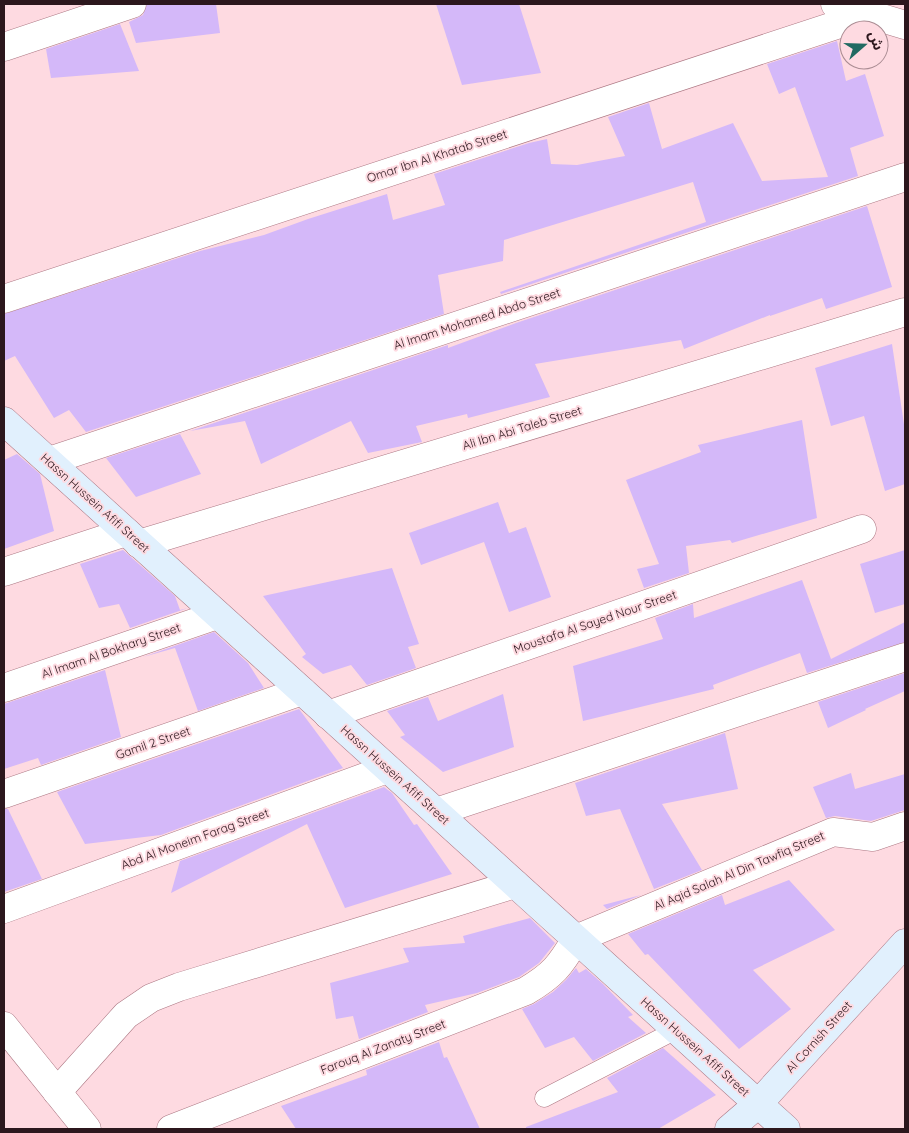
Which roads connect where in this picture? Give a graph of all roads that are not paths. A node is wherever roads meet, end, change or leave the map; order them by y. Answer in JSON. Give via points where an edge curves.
{"nodes":[{"id":1,"x":132,"y":4,"type":"edge"},
{"id":2,"x":835,"y":4,"type":"edge"},
{"id":3,"x":870,"y":14,"type":"junction"},
{"id":4,"x":905,"y":25,"type":"edge"},
{"id":5,"x":4,"y":46,"type":"edge"},
{"id":6,"x":905,"y":177,"type":"edge"},
{"id":7,"x":4,"y":299,"type":"edge"},
{"id":8,"x":905,"y":312,"type":"edge"},
{"id":9,"x":4,"y":421,"type":"edge"},
{"id":10,"x":49,"y":461,"type":"junction"},
{"id":11,"x":862,"y":529,"type":"dead end"},
{"id":12,"x":133,"y":538,"type":"junction"},
{"id":13,"x":4,"y":572,"type":"edge"},
{"id":14,"x":218,"y":615,"type":"junction"},
{"id":15,"x":905,"y":658,"type":"edge"},
{"id":16,"x":4,"y":688,"type":"edge"},
{"id":17,"x":302,"y":691,"type":"junction"},
{"id":18,"x":328,"y":715,"type":"junction"},
{"id":19,"x":387,"y":768,"type":"junction"},
{"id":20,"x":4,"y":794,"type":"edge"},
{"id":21,"x":436,"y":812,"type":"junction"},
{"id":22,"x":905,"y":826,"type":"edge"},
{"id":23,"x":515,"y":884,"type":"junction"},
{"id":24,"x":4,"y":909,"type":"edge"},
{"id":25,"x":576,"y":939,"type":"junction"},
{"id":26,"x":905,"y":942,"type":"edge"},
{"id":27,"x":4,"y":1026,"type":"edge"},
{"id":28,"x":676,"y":1030,"type":"junction"},
{"id":29,"x":57,"y":1092,"type":"junction"},
{"id":30,"x":544,"y":1098,"type":"dead end"},
{"id":31,"x":758,"y":1104,"type":"junction"},
{"id":32,"x":88,"y":1129,"type":"edge"},
{"id":33,"x":171,"y":1129,"type":"edge"},
{"id":34,"x":729,"y":1129,"type":"edge"},
{"id":35,"x":786,"y":1129,"type":"edge"}],
"edges":[{"from":1,"to":5,"type":"street"},
{"from":2,"to":3,"type":"street"},
{"from":3,"to":4,"type":"street"},
{"from":3,"to":7,"type":"street","name":"Omar Ibn Al Khatab Street"},
{"from":6,"to":10,"type":"street","name":"Al Imam Mohamed Abdo Street"},
{"from":8,"to":12,"type":"street","name":"Ali Ibn Abi Taleb Street"},
{"from":9,"to":10,"type":"street","name":"Hassn Hussein Afifi Street"},
{"from":10,"to":12,"type":"street","name":"Hassn Hussein Afifi Street"},
{"from":11,"to":18,"type":"street","name":"Moustafa Al Sayed Nour Street"},
{"from":12,"to":13,"type":"street","name":"Ali Ibn Abi Taleb Street"},
{"from":12,"to":14,"type":"street","name":"Hassn Hussein Afifi Street"},
{"from":14,"to":16,"type":"street","name":"Al Imam Al Bokhary Street"},
{"from":14,"to":17,"type":"street","name":"Hassn Hussein Afifi Street"},
{"from":15,"to":21,"type":"street"},
{"from":17,"to":18,"type":"street","name":"Hassn Hussein Afifi Street"},
{"from":17,"to":20,"type":"street","name":"Gamil 2 Street"},
{"from":18,"to":19,"type":"street","name":"Hassn Hussein Afifi Street"},
{"from":19,"to":21,"type":"street","name":"Hassn Hussein Afifi Street"},
{"from":19,"to":24,"type":"street","name":"Abd Al Moneim Farag Street"},
{"from":21,"to":23,"type":"street","name":"Hassn Hussein Afifi Street"},
{"from":22,"to":25,"type":"street","name":"Al Aqid Salah Al Din Tawfiq Street","via":[[873,837],[833,832]]},
{"from":23,"to":25,"type":"street","name":"Hassn Hussein Afifi Street"},
{"from":23,"to":29,"type":"street","via":[[151,998],[126,1015]]},
{"from":25,"to":28,"type":"street","name":"Hassn Hussein Afifi Street"},
{"from":25,"to":33,"type":"street","name":"Farouq Al Zanaty Street","via":[[563,961],[526,991]]},
{"from":26,"to":31,"type":"street","name":"Al Cornish Street"},
{"from":27,"to":29,"type":"street"},
{"from":28,"to":30,"type":"lane"},
{"from":28,"to":31,"type":"street","name":"Hassn Hussein Afifi Street"},
{"from":29,"to":32,"type":"street"},
{"from":31,"to":34,"type":"street","name":"Al Cornish Street"},
{"from":31,"to":35,"type":"street","name":"Hassn Hussein Afifi Street"}]}
